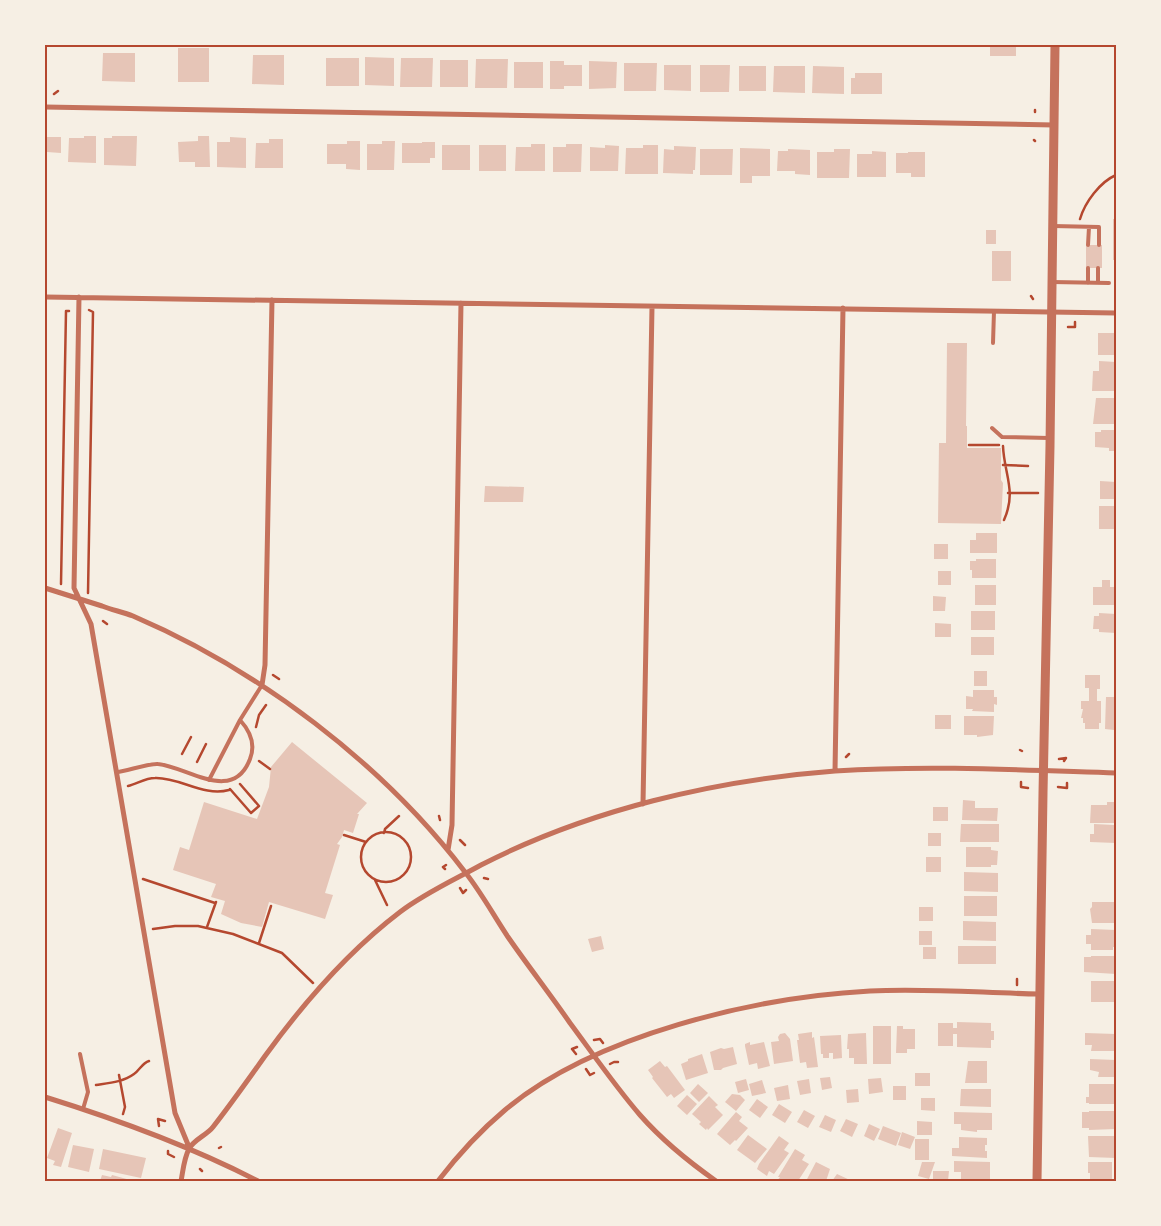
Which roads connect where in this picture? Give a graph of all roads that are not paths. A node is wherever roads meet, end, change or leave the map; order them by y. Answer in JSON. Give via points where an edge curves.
{"nodes":[{"id":1,"x":1055,"y":45,"type":"edge"},
{"id":2,"x":45,"y":108,"type":"edge"},
{"id":3,"x":1054,"y":125,"type":"junction"},
{"id":4,"x":1053,"y":226,"type":"junction"},
{"id":5,"x":1089,"y":227,"type":"junction"},
{"id":6,"x":1088,"y":245,"type":"dead end"},
{"id":7,"x":1099,"y":245,"type":"dead end"},
{"id":8,"x":1088,"y":268,"type":"dead end"},
{"id":9,"x":1098,"y":268,"type":"dead end"},
{"id":10,"x":1052,"y":282,"type":"junction"},
{"id":11,"x":1088,"y":282,"type":"junction"},
{"id":12,"x":1098,"y":283,"type":"junction"},
{"id":13,"x":1109,"y":283,"type":"dead end"},
{"id":14,"x":45,"y":297,"type":"edge"},
{"id":15,"x":80,"y":297,"type":"junction"},
{"id":16,"x":272,"y":300,"type":"junction"},
{"id":17,"x":462,"y":303,"type":"junction"},
{"id":18,"x":652,"y":307,"type":"junction"},
{"id":19,"x":843,"y":308,"type":"junction"},
{"id":20,"x":994,"y":311,"type":"junction"},
{"id":21,"x":1052,"y":312,"type":"junction"},
{"id":22,"x":1116,"y":313,"type":"edge"},
{"id":23,"x":993,"y":343,"type":"dead end"},
{"id":24,"x":992,"y":428,"type":"dead end"},
{"id":25,"x":1050,"y":438,"type":"junction"},
{"id":26,"x":45,"y":588,"type":"edge"},
{"id":27,"x":78,"y":598,"type":"junction"},
{"id":28,"x":262,"y":685,"type":"junction"},
{"id":29,"x":240,"y":720,"type":"junction"},
{"id":30,"x":1043,"y":771,"type":"junction"},
{"id":31,"x":116,"y":772,"type":"junction"},
{"id":32,"x":835,"y":772,"type":"junction"},
{"id":33,"x":1116,"y":773,"type":"edge"},
{"id":34,"x":210,"y":780,"type":"junction"},
{"id":35,"x":643,"y":804,"type":"junction"},
{"id":36,"x":448,"y":850,"type":"junction"},
{"id":37,"x":466,"y":873,"type":"junction"},
{"id":38,"x":1039,"y":994,"type":"junction"},
{"id":39,"x":80,"y":1054,"type":"dead end"},
{"id":40,"x":594,"y":1056,"type":"junction"},
{"id":41,"x":45,"y":1097,"type":"edge"},
{"id":42,"x":83,"y":1109,"type":"junction"},
{"id":43,"x":189,"y":1147,"type":"junction"},
{"id":44,"x":181,"y":1181,"type":"edge"},
{"id":45,"x":258,"y":1181,"type":"edge"},
{"id":46,"x":438,"y":1181,"type":"edge"},
{"id":47,"x":716,"y":1181,"type":"edge"},
{"id":48,"x":1037,"y":1181,"type":"edge"}],
"edges":[{"from":1,"to":3,"type":"street"},
{"from":2,"to":3,"type":"street"},
{"from":3,"to":4,"type":"street"},
{"from":4,"to":5,"type":"lane"},
{"from":4,"to":10,"type":"street"},
{"from":5,"to":6,"type":"lane"},
{"from":5,"to":7,"type":"lane","via":[[1099,227]]},
{"from":8,"to":11,"type":"lane"},
{"from":9,"to":12,"type":"lane"},
{"from":10,"to":11,"type":"lane"},
{"from":10,"to":21,"type":"street"},
{"from":11,"to":12,"type":"lane"},
{"from":12,"to":13,"type":"lane"},
{"from":14,"to":15,"type":"street"},
{"from":15,"to":16,"type":"street"},
{"from":15,"to":27,"type":"street","via":[[74,576]]},
{"from":16,"to":17,"type":"street"},
{"from":16,"to":28,"type":"street","via":[[266,655]]},
{"from":17,"to":18,"type":"street"},
{"from":17,"to":36,"type":"street","via":[[452,824]]},
{"from":18,"to":19,"type":"street"},
{"from":18,"to":35,"type":"street"},
{"from":19,"to":20,"type":"street"},
{"from":19,"to":32,"type":"street"},
{"from":20,"to":21,"type":"street"},
{"from":20,"to":23,"type":"lane"},
{"from":21,"to":22,"type":"street"},
{"from":21,"to":25,"type":"street"},
{"from":24,"to":25,"type":"lane","via":[[1002,437]]},
{"from":25,"to":30,"type":"street"},
{"from":26,"to":27,"type":"street"},
{"from":27,"to":28,"type":"street","via":[[130,615],[171,634]]},
{"from":27,"to":31,"type":"street","via":[[91,624]]},
{"from":28,"to":29,"type":"lane"},
{"from":28,"to":36,"type":"street","via":[[363,763]]},
{"from":29,"to":34,"type":"lane"},
{"from":29,"to":34,"type":"lane","via":[[247,727],[253,745],[249,761],[234,777],[223,781]]},
{"from":30,"to":32,"type":"street","via":[[887,769]]},
{"from":30,"to":33,"type":"street"},
{"from":30,"to":38,"type":"street"},
{"from":31,"to":34,"type":"lane","via":[[157,764]]},
{"from":31,"to":43,"type":"street","via":[[175,1113]]},
{"from":32,"to":35,"type":"street","via":[[742,782]]},
{"from":35,"to":37,"type":"street","via":[[528,843]]},
{"from":36,"to":37,"type":"street"},
{"from":37,"to":40,"type":"street"},
{"from":37,"to":43,"type":"street","via":[[433,890],[372,935],[290,1021],[211,1130]]},
{"from":38,"to":40,"type":"street","via":[[871,991],[795,999],[700,1019]]},
{"from":38,"to":48,"type":"street"},
{"from":39,"to":42,"type":"lane","via":[[88,1092]]},
{"from":40,"to":46,"type":"street","via":[[535,1088],[506,1109],[456,1157]]},
{"from":40,"to":47,"type":"street","via":[[641,1116]]},
{"from":41,"to":42,"type":"street"},
{"from":42,"to":43,"type":"street"},
{"from":43,"to":44,"type":"street"},
{"from":43,"to":45,"type":"street"}]}
